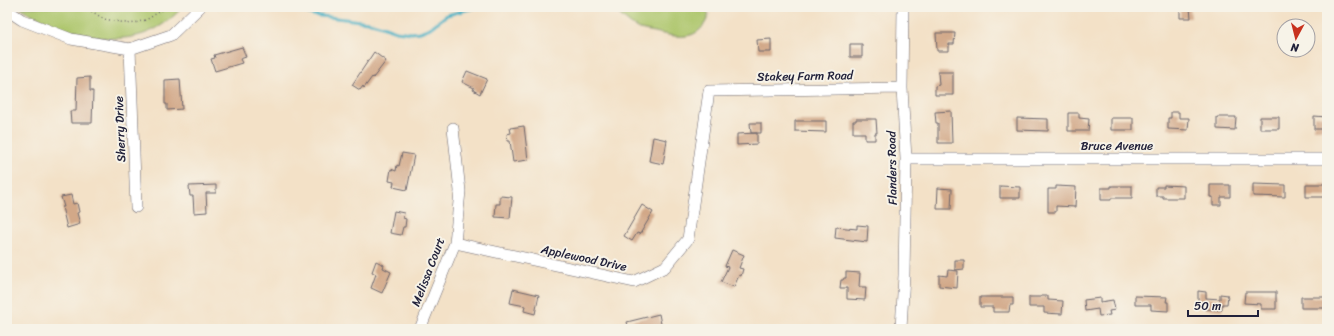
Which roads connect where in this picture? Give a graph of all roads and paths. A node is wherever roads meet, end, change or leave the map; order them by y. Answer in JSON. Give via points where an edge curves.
{"nodes":[{"id":1,"x":80,"y":7,"type":"edge"},
{"id":2,"x":167,"y":7,"type":"edge"},
{"id":3,"x":200,"y":7,"type":"edge"},
{"id":4,"x":903,"y":7,"type":"edge"},
{"id":5,"x":7,"y":10,"type":"edge"},
{"id":6,"x":130,"y":49,"type":"junction"},
{"id":7,"x":902,"y":88,"type":"junction"},
{"id":8,"x":709,"y":91,"type":"joint"},
{"id":9,"x":453,"y":128,"type":"dead end"},
{"id":10,"x":906,"y":159,"type":"junction"},
{"id":11,"x":1327,"y":160,"type":"edge"},
{"id":12,"x":136,"y":207,"type":"dead end"},
{"id":13,"x":455,"y":243,"type":"junction"},
{"id":14,"x":420,"y":329,"type":"edge"},
{"id":15,"x":901,"y":329,"type":"edge"}],
"edges":[{"from":1,"to":2,"type":"path","via":[[104,19],[131,24],[146,20]]},
{"from":3,"to":6,"type":"street","via":[[171,35]]},
{"from":4,"to":7,"type":"street","name":"Flanders Road"},
{"from":5,"to":6,"type":"street","via":[[22,20],[71,39]]},
{"from":6,"to":12,"type":"street","name":"Sherry Drive"},
{"from":7,"to":8,"type":"street","name":"Stakey Farm Road"},
{"from":7,"to":10,"type":"street","name":"Flanders Road"},
{"from":8,"to":13,"type":"street","name":"Applewood Drive","via":[[688,239],[665,267],[634,282]]},
{"from":9,"to":13,"type":"street","name":"Melissa Court","via":[[460,191]]},
{"from":10,"to":11,"type":"street","name":"Bruce Avenue"},
{"from":10,"to":15,"type":"street","name":"Flanders Road"},
{"from":13,"to":14,"type":"street","name":"Melissa Court"}]}
